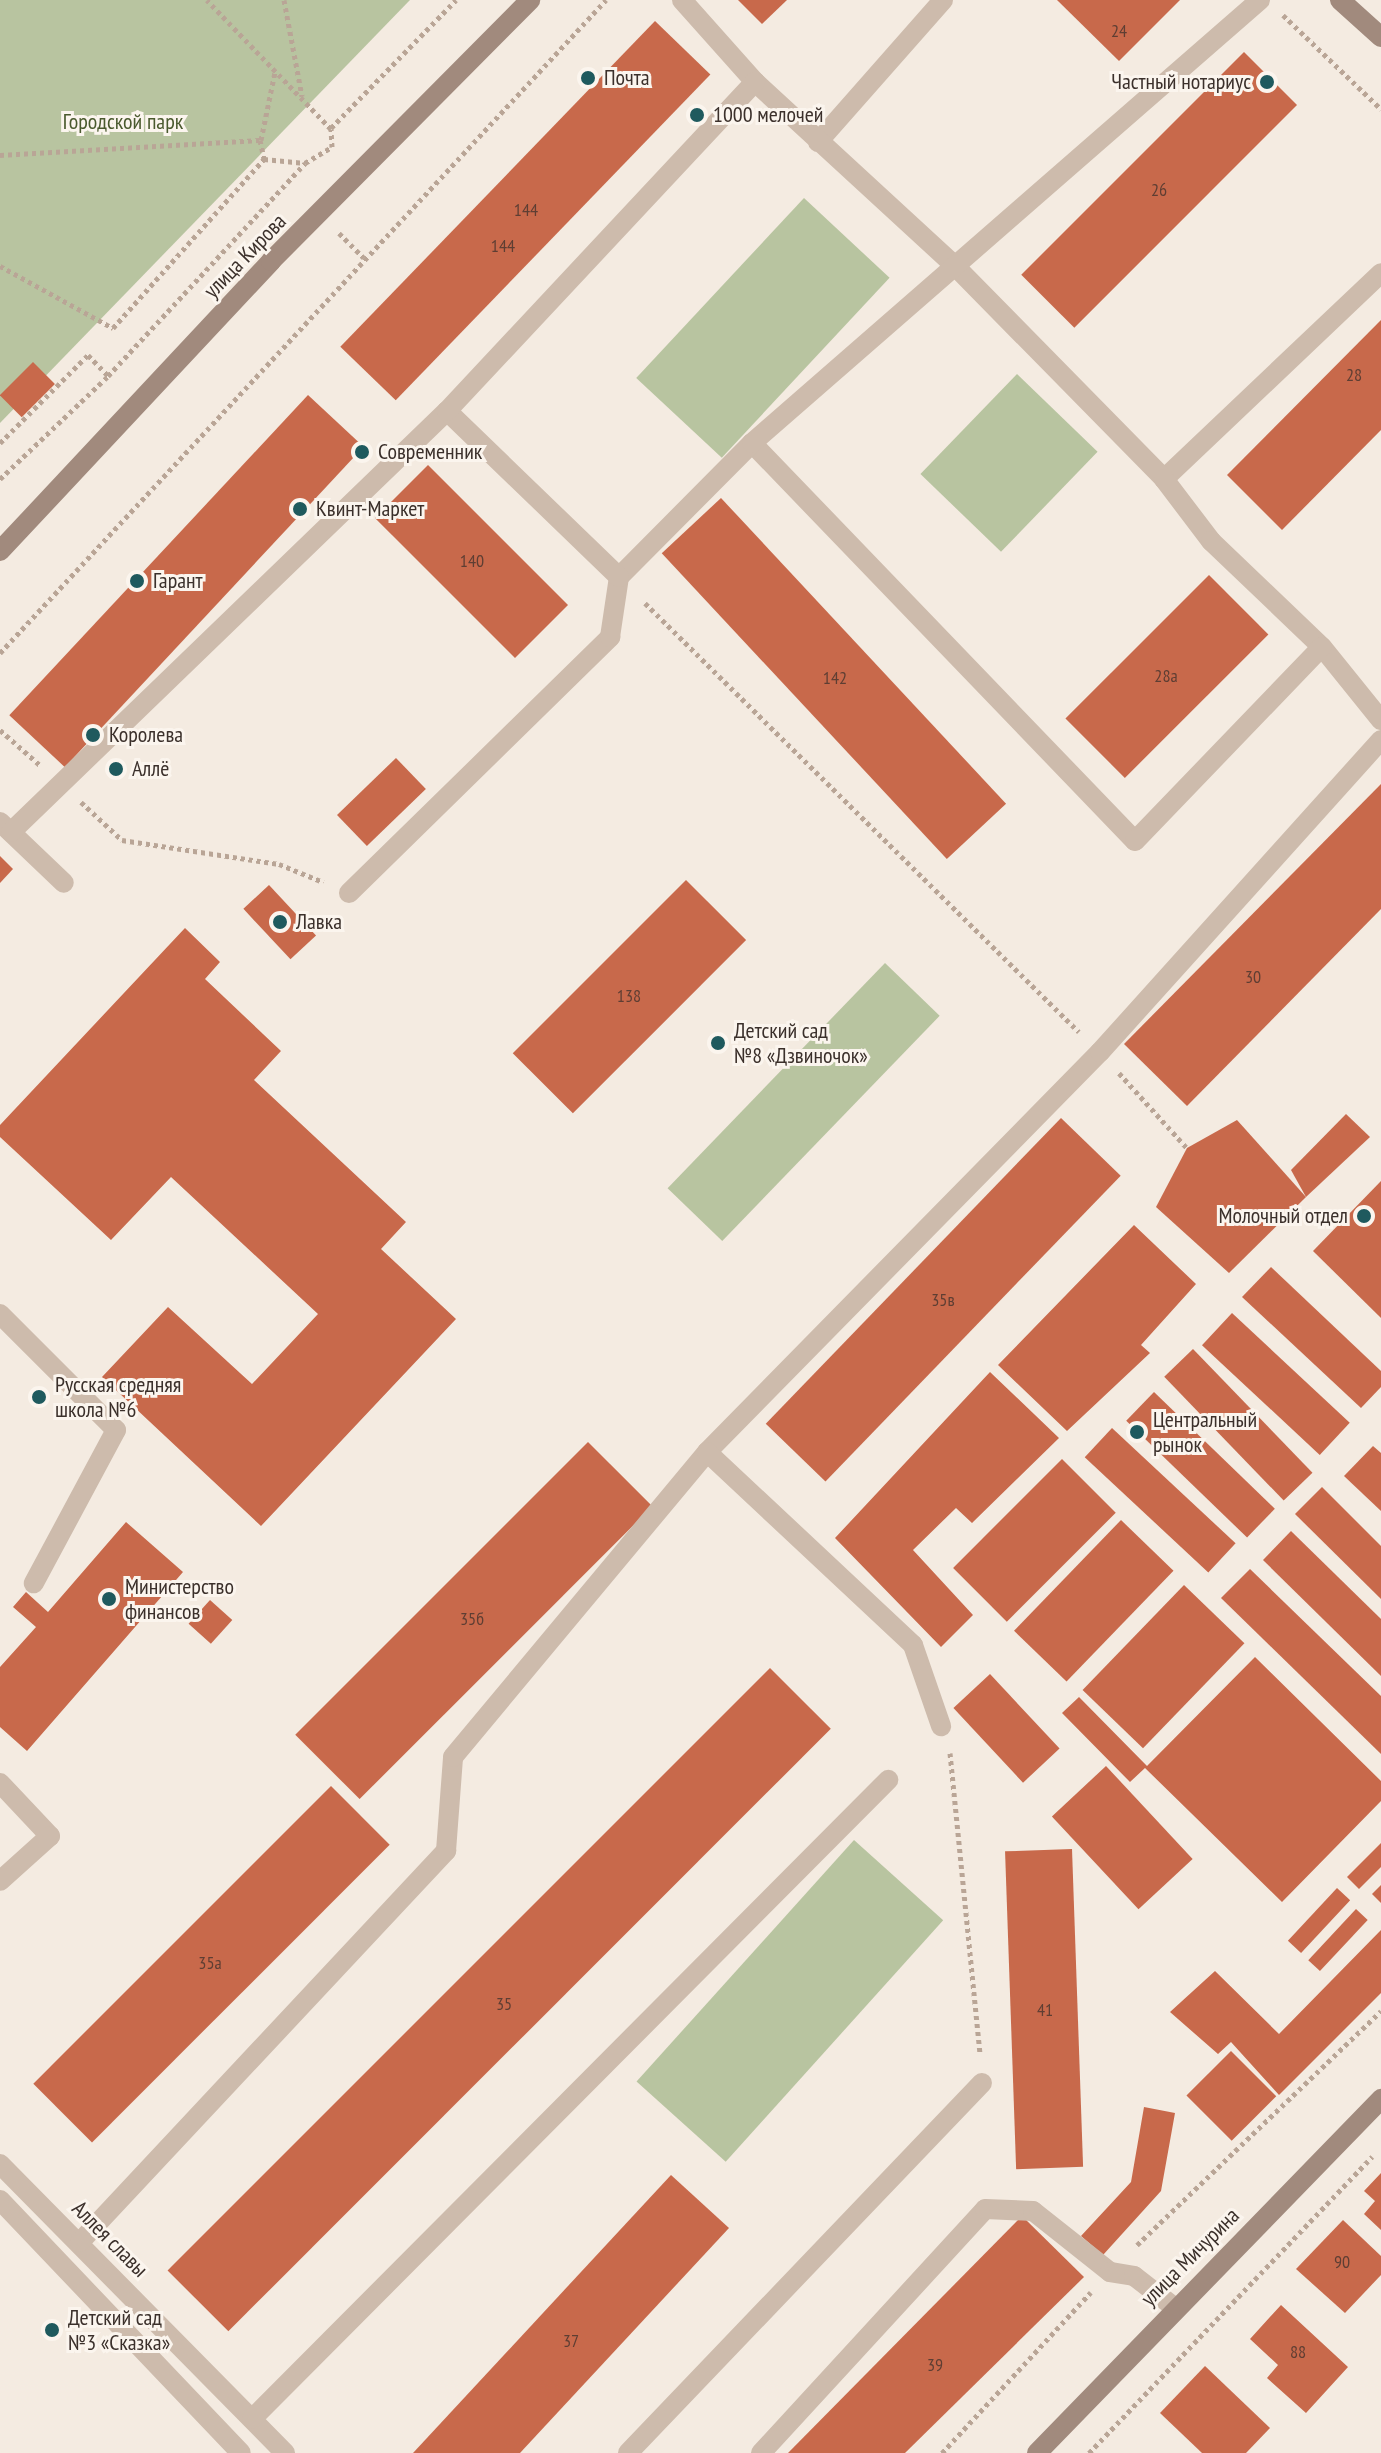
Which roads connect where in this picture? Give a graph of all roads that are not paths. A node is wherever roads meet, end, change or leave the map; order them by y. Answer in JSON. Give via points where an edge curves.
{"nodes":[{"id":1,"x":530,"y":0,"type":"edge"},
{"id":2,"x":682,"y":0,"type":"edge"},
{"id":3,"x":943,"y":0,"type":"edge"},
{"id":4,"x":1260,"y":0,"type":"edge"},
{"id":5,"x":1340,"y":0,"type":"edge"},
{"id":6,"x":1381,"y":37,"type":"edge"},
{"id":7,"x":755,"y":82,"type":"junction"},
{"id":8,"x":818,"y":142,"type":"junction"},
{"id":9,"x":955,"y":266,"type":"junction"},
{"id":10,"x":1381,"y":273,"type":"edge"},
{"id":11,"x":447,"y":411,"type":"junction"},
{"id":12,"x":752,"y":443,"type":"junction"},
{"id":13,"x":1164,"y":479,"type":"junction"},
{"id":14,"x":0,"y":551,"type":"edge"},
{"id":15,"x":619,"y":577,"type":"junction"},
{"id":16,"x":1322,"y":647,"type":"junction"},
{"id":17,"x":1381,"y":720,"type":"edge"},
{"id":18,"x":1381,"y":740,"type":"edge"},
{"id":19,"x":5,"y":827,"type":"edge"},
{"id":20,"x":64,"y":883,"type":"dead end"},
{"id":21,"x":349,"y":893,"type":"road end"},
{"id":22,"x":0,"y":1314,"type":"edge"},
{"id":23,"x":707,"y":1452,"type":"junction"},
{"id":24,"x":34,"y":1583,"type":"dead end"},
{"id":25,"x":941,"y":1726,"type":"road end"},
{"id":26,"x":888,"y":1780,"type":"dead end"},
{"id":27,"x":0,"y":1783,"type":"edge"},
{"id":28,"x":0,"y":1881,"type":"edge"},
{"id":29,"x":982,"y":2083,"type":"road end"},
{"id":30,"x":1381,"y":2099,"type":"edge"},
{"id":31,"x":0,"y":2164,"type":"edge"},
{"id":32,"x":0,"y":2200,"type":"edge"},
{"id":33,"x":80,"y":2242,"type":"junction"},
{"id":34,"x":1174,"y":2307,"type":"junction"},
{"id":35,"x":252,"y":2419,"type":"junction"},
{"id":36,"x":241,"y":2453,"type":"edge"},
{"id":37,"x":285,"y":2453,"type":"edge"},
{"id":38,"x":628,"y":2453,"type":"edge"},
{"id":39,"x":761,"y":2453,"type":"edge"},
{"id":40,"x":1037,"y":2453,"type":"edge"}],
"edges":[{"from":1,"to":14,"type":"main road","name":"улица Кирова","via":[[271,261]]},
{"from":2,"to":7,"type":"street"},
{"from":3,"to":8,"type":"street"},
{"from":4,"to":9,"type":"street"},
{"from":5,"to":6,"type":"main road"},
{"from":7,"to":8,"type":"street"},
{"from":7,"to":11,"type":"street"},
{"from":8,"to":9,"type":"street"},
{"from":9,"to":12,"type":"street"},
{"from":9,"to":13,"type":"street"},
{"from":10,"to":13,"type":"street"},
{"from":11,"to":15,"type":"street"},
{"from":11,"to":19,"type":"street","via":[[60,783]]},
{"from":12,"to":15,"type":"street"},
{"from":12,"to":16,"type":"street","via":[[1135,841]]},
{"from":13,"to":16,"type":"street","via":[[1211,541]]},
{"from":15,"to":21,"type":"street","via":[[610,637]]},
{"from":16,"to":17,"type":"street"},
{"from":18,"to":23,"type":"street","via":[[1100,1052]]},
{"from":19,"to":20,"type":"street"},
{"from":22,"to":24,"type":"street","via":[[116,1430]]},
{"from":23,"to":25,"type":"street","via":[[913,1645]]},
{"from":23,"to":33,"type":"street","via":[[453,1757],[446,1851]]},
{"from":26,"to":35,"type":"street"},
{"from":27,"to":28,"type":"street","via":[[50,1836]]},
{"from":29,"to":38,"type":"street"},
{"from":30,"to":34,"type":"main road","name":"улица Мичурина"},
{"from":31,"to":33,"type":"street","name":"Аллея славы"},
{"from":32,"to":36,"type":"street"},
{"from":33,"to":35,"type":"street","name":"Аллея славы"},
{"from":34,"to":39,"type":"street","via":[[1134,2276],[1110,2272],[1033,2211],[985,2209]]},
{"from":34,"to":40,"type":"main road","name":"улица Мичурина"},
{"from":35,"to":37,"type":"street","name":"Аллея славы"}]}
